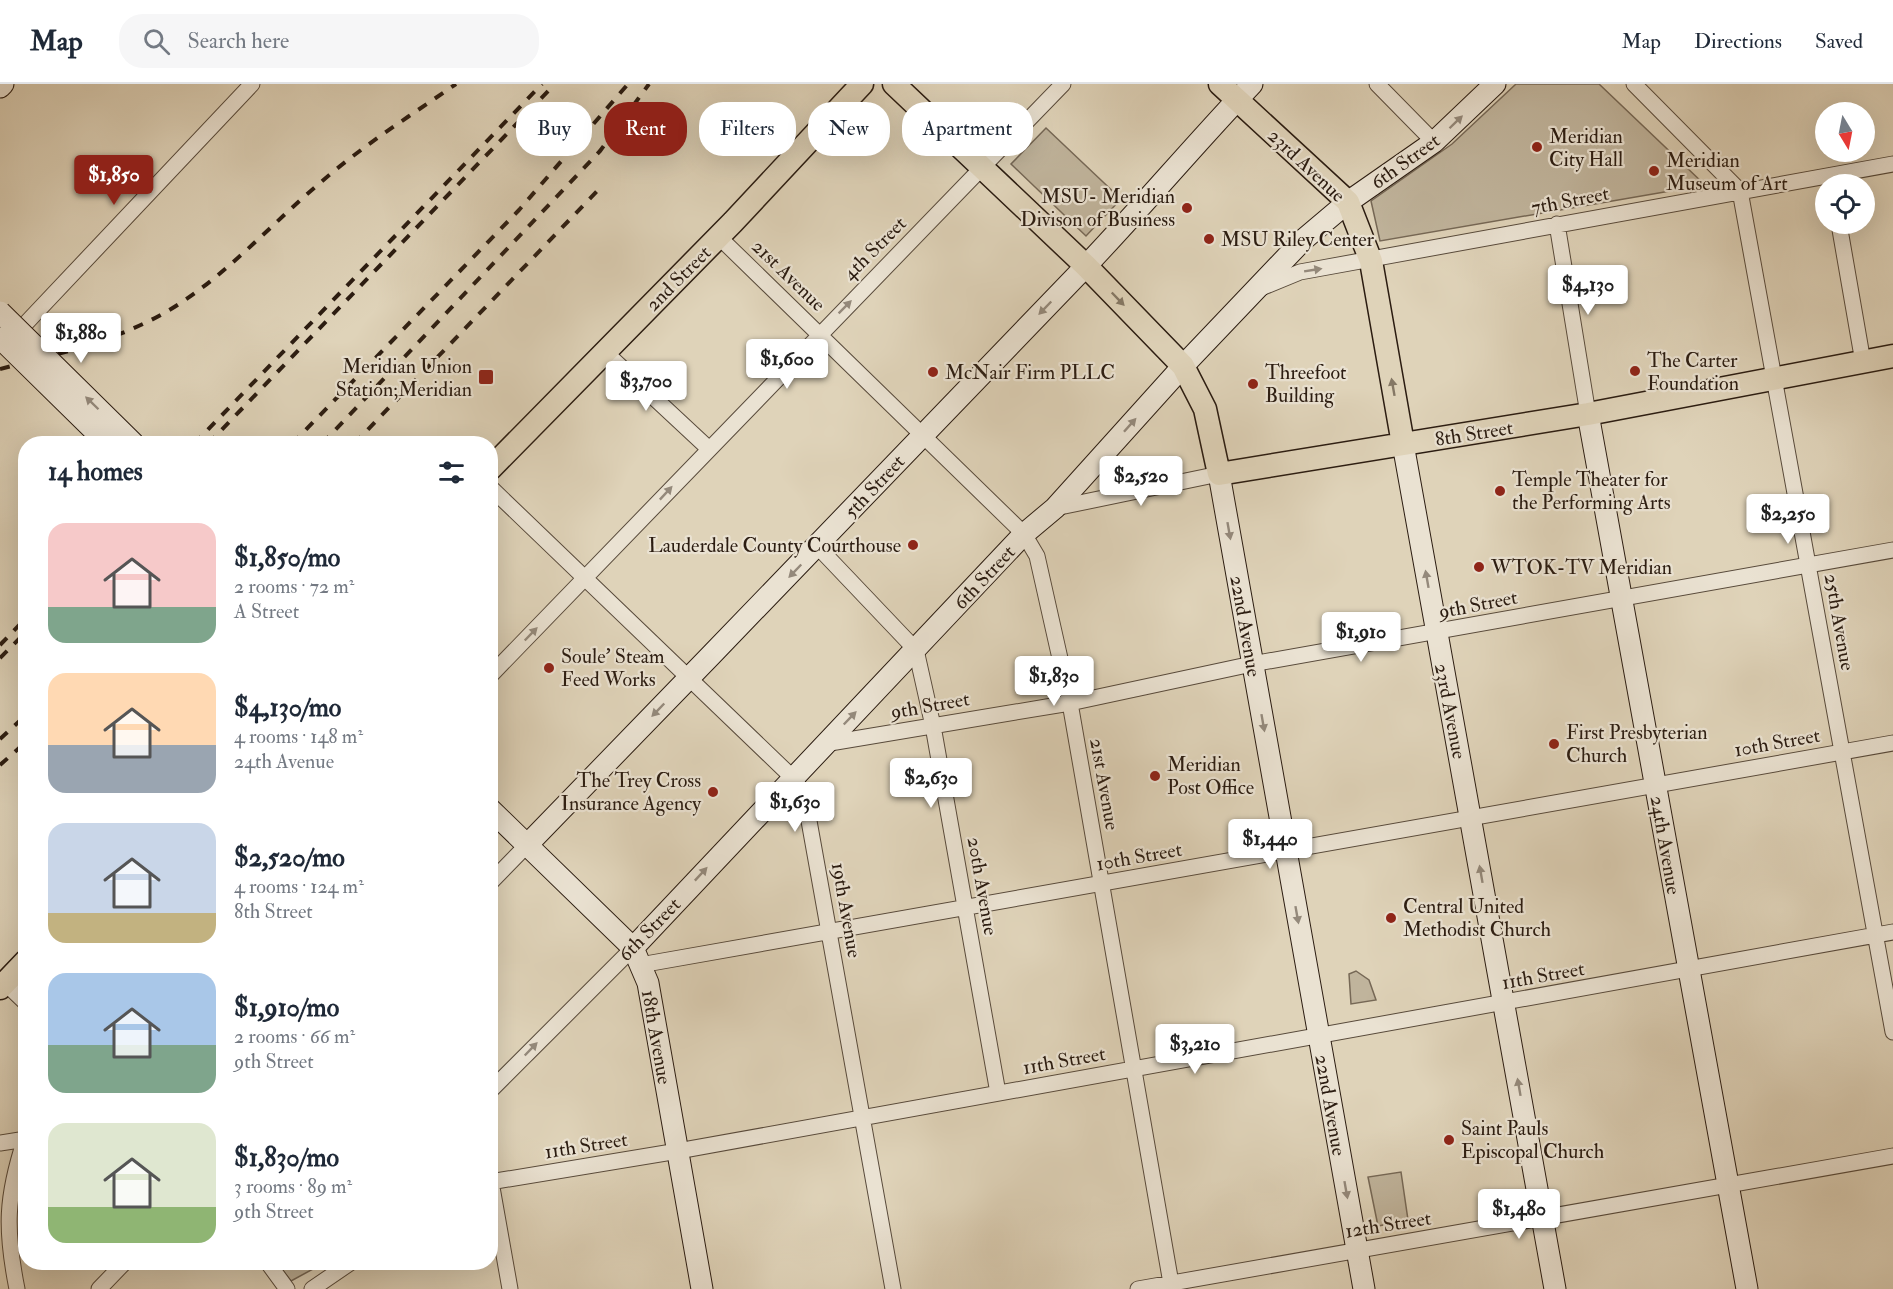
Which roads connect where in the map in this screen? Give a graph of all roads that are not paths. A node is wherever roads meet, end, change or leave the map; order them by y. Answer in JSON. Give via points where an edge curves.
{"nodes":[{"id":1,"x":252,"y":84,"type":"edge"},
{"id":2,"x":862,"y":84,"type":"edge"},
{"id":3,"x":894,"y":84,"type":"edge"},
{"id":4,"x":1063,"y":84,"type":"edge"},
{"id":5,"x":1220,"y":84,"type":"edge"},
{"id":6,"x":1377,"y":84,"type":"edge"},
{"id":7,"x":1495,"y":84,"type":"edge"},
{"id":8,"x":1634,"y":84,"type":"edge"},
{"id":9,"x":1244,"y":92,"type":"edge"},
{"id":10,"x":1434,"y":142,"type":"junction"},
{"id":11,"x":1893,"y":164,"type":"edge"},
{"id":12,"x":983,"y":167,"type":"junction"},
{"id":13,"x":1854,"y":174,"type":"edge"},
{"id":14,"x":1815,"y":182,"type":"edge"},
{"id":15,"x":1740,"y":191,"type":"junction"},
{"id":16,"x":1348,"y":202,"type":"junction"},
{"id":17,"x":1557,"y":224,"type":"junction"},
{"id":18,"x":1841,"y":234,"type":"edge"},
{"id":19,"x":719,"y":237,"type":"junction"},
{"id":20,"x":1371,"y":261,"type":"junction"},
{"id":21,"x":1086,"y":266,"type":"junction"},
{"id":22,"x":1258,"y":289,"type":"junction"},
{"id":23,"x":0,"y":312,"type":"edge"},
{"id":24,"x":819,"y":333,"type":"junction"},
{"id":25,"x":0,"y":338,"type":"edge"},
{"id":26,"x":0,"y":351,"type":"edge"},
{"id":27,"x":605,"y":352,"type":"junction"},
{"id":28,"x":1893,"y":356,"type":"edge"},
{"id":29,"x":1863,"y":362,"type":"junction"},
{"id":30,"x":1183,"y":366,"type":"junction"},
{"id":31,"x":1775,"y":380,"type":"junction"},
{"id":32,"x":1588,"y":414,"type":"junction"},
{"id":33,"x":923,"y":433,"type":"junction"},
{"id":34,"x":100,"y":436,"type":"edge"},
{"id":35,"x":126,"y":436,"type":"edge"},
{"id":36,"x":1403,"y":444,"type":"junction"},
{"id":37,"x":708,"y":448,"type":"junction"},
{"id":38,"x":498,"y":461,"type":"edge"},
{"id":39,"x":1219,"y":474,"type":"junction"},
{"id":40,"x":498,"y":495,"type":"edge"},
{"id":41,"x":1055,"y":508,"type":"junction"},
{"id":42,"x":1024,"y":534,"type":"junction"},
{"id":43,"x":818,"y":547,"type":"junction"},
{"id":44,"x":1893,"y":550,"type":"edge"},
{"id":45,"x":1808,"y":566,"type":"junction"},
{"id":46,"x":586,"y":578,"type":"junction"},
{"id":47,"x":1621,"y":598,"type":"junction"},
{"id":48,"x":1437,"y":633,"type":"junction"},
{"id":49,"x":916,"y":650,"type":"junction"},
{"id":50,"x":1252,"y":664,"type":"junction"},
{"id":51,"x":498,"y":668,"type":"edge"},
{"id":52,"x":690,"y":678,"type":"junction"},
{"id":53,"x":1070,"y":702,"type":"junction"},
{"id":54,"x":933,"y":726,"type":"junction"},
{"id":55,"x":1893,"y":743,"type":"edge"},
{"id":56,"x":824,"y":744,"type":"junction"},
{"id":57,"x":1842,"y":752,"type":"junction"},
{"id":58,"x":792,"y":777,"type":"junction"},
{"id":59,"x":1655,"y":785,"type":"junction"},
{"id":60,"x":498,"y":816,"type":"edge"},
{"id":61,"x":1471,"y":818,"type":"junction"},
{"id":62,"x":528,"y":844,"type":"junction"},
{"id":63,"x":1286,"y":851,"type":"junction"},
{"id":64,"x":498,"y":875,"type":"edge"},
{"id":65,"x":1101,"y":884,"type":"junction"},
{"id":66,"x":966,"y":908,"type":"junction"},
{"id":67,"x":829,"y":932,"type":"junction"},
{"id":68,"x":1893,"y":932,"type":"edge"},
{"id":69,"x":1875,"y":935,"type":"junction"},
{"id":70,"x":636,"y":956,"type":"junction"},
{"id":71,"x":18,"y":969,"type":"edge"},
{"id":72,"x":1689,"y":969,"type":"junction"},
{"id":73,"x":3,"y":985,"type":"edge"},
{"id":74,"x":18,"y":997,"type":"edge"},
{"id":75,"x":1504,"y":1004,"type":"junction"},
{"id":76,"x":1893,"y":1032,"type":"edge"},
{"id":77,"x":1319,"y":1036,"type":"junction"},
{"id":78,"x":1133,"y":1069,"type":"junction"},
{"id":79,"x":498,"y":1084,"type":"edge"},
{"id":80,"x":998,"y":1094,"type":"junction"},
{"id":81,"x":863,"y":1118,"type":"junction"},
{"id":82,"x":18,"y":1140,"type":"edge"},
{"id":83,"x":0,"y":1143,"type":"edge"},
{"id":84,"x":678,"y":1151,"type":"junction"},
{"id":85,"x":1893,"y":1156,"type":"edge"},
{"id":86,"x":18,"y":1166,"type":"edge"},
{"id":87,"x":498,"y":1179,"type":"edge"},
{"id":88,"x":1729,"y":1186,"type":"junction"},
{"id":89,"x":498,"y":1220,"type":"edge"},
{"id":90,"x":1543,"y":1220,"type":"junction"},
{"id":91,"x":1357,"y":1251,"type":"junction"},
{"id":92,"x":117,"y":1270,"type":"edge"},
{"id":93,"x":273,"y":1270,"type":"edge"},
{"id":94,"x":340,"y":1270,"type":"edge"},
{"id":95,"x":1171,"y":1286,"type":"edge"},
{"id":96,"x":17,"y":1289,"type":"edge"},
{"id":97,"x":99,"y":1289,"type":"edge"},
{"id":98,"x":287,"y":1289,"type":"edge"},
{"id":99,"x":313,"y":1289,"type":"edge"},
{"id":100,"x":510,"y":1289,"type":"edge"},
{"id":101,"x":702,"y":1289,"type":"edge"},
{"id":102,"x":893,"y":1289,"type":"edge"},
{"id":103,"x":1138,"y":1289,"type":"edge"},
{"id":104,"x":1364,"y":1289,"type":"edge"},
{"id":105,"x":1555,"y":1289,"type":"edge"},
{"id":106,"x":1747,"y":1289,"type":"edge"}],
"edges":[{"from":1,"to":26,"type":"street"},
{"from":2,"to":19,"type":"main road","name":"2nd Street"},
{"from":3,"to":12,"type":"main road","name":"22nd Avenue"},
{"from":4,"to":12,"type":"street","name":"4th Street"},
{"from":5,"to":9,"type":"main road","name":"23rd Avenue"},
{"from":6,"to":10,"type":"street"},
{"from":10,"to":7,"type":"street","name":"6th Street","one_way":true},
{"from":8,"to":15,"type":"street"},
{"from":9,"to":16,"type":"main road","name":"23rd Avenue"},
{"from":9,"to":21,"type":"street","name":"5th Street"},
{"from":10,"to":16,"type":"street","name":"6th Street"},
{"from":11,"to":13,"type":"street","name":"7th Street"},
{"from":12,"to":21,"type":"main road","name":"22nd Avenue"},
{"from":24,"to":12,"type":"street","name":"4th Street","one_way":true},
{"from":14,"to":15,"type":"street","name":"7th Street"},
{"from":15,"to":17,"type":"street","name":"7th Street"},
{"from":15,"to":31,"type":"street","name":"25th Avenue"},
{"from":16,"to":20,"type":"main road","name":"23rd Avenue"},
{"from":16,"to":22,"type":"street","name":"6th Street","via":[[1303,240]]},
{"from":17,"to":20,"type":"street","name":"7th Street"},
{"from":17,"to":32,"type":"street","name":"24th Avenue"},
{"from":18,"to":29,"type":"street"},
{"from":19,"to":24,"type":"street","name":"21st Avenue"},
{"from":19,"to":27,"type":"main road","name":"2nd Street"},
{"from":22,"to":20,"type":"street","name":"7th Street","one_way":true,"via":[[1300,273]]},
{"from":36,"to":20,"type":"main road","name":"23rd Avenue","one_way":true},
{"from":21,"to":30,"type":"main road","name":"22nd Avenue","one_way":true},
{"from":21,"to":33,"type":"street","name":"5th Street","one_way":true},
{"from":22,"to":30,"type":"street","name":"6th Street"},
{"from":35,"to":23,"type":"street","one_way":true,"bridge":true},
{"from":24,"to":33,"type":"street","name":"21st Avenue"},
{"from":24,"to":37,"type":"street","name":"4th Street"},
{"from":25,"to":34,"type":"street","bridge":true},
{"from":27,"to":37,"type":"street"},
{"from":27,"to":38,"type":"main road","name":"2nd Street"},
{"from":28,"to":29,"type":"main road","name":"8th Street"},
{"from":29,"to":31,"type":"main road","name":"8th Street"},
{"from":30,"to":39,"type":"main road","name":"22nd Avenue","via":[[1205,409]]},
{"from":41,"to":30,"type":"street","name":"6th Street","one_way":true},
{"from":31,"to":32,"type":"main road","name":"8th Street"},
{"from":31,"to":45,"type":"street","name":"25th Avenue"},
{"from":32,"to":36,"type":"main road","name":"8th Street"},
{"from":32,"to":47,"type":"street","name":"24th Avenue"},
{"from":33,"to":42,"type":"street","name":"21st Avenue"},
{"from":33,"to":43,"type":"street","name":"5th Street"},
{"from":36,"to":39,"type":"main road","name":"8th Street"},
{"from":48,"to":36,"type":"street","name":"23rd Avenue","one_way":true},
{"from":46,"to":37,"type":"street","name":"4th Street","one_way":true},
{"from":39,"to":41,"type":"street","name":"8th Street"},
{"from":39,"to":50,"type":"street","name":"22nd Avenue","one_way":true},
{"from":40,"to":46,"type":"street","name":"19th Avenue"},
{"from":41,"to":42,"type":"street","name":"6th Street"},
{"from":42,"to":49,"type":"street","name":"6th Street"},
{"from":42,"to":53,"type":"street","name":"21st Avenue","via":[[1037,556]]},
{"from":43,"to":49,"type":"street"},
{"from":43,"to":52,"type":"street","name":"5th Street","one_way":true},
{"from":44,"to":45,"type":"street","name":"9th Street"},
{"from":45,"to":47,"type":"street","name":"9th Street"},
{"from":45,"to":57,"type":"street","name":"25th Avenue"},
{"from":51,"to":46,"type":"street","name":"4th Street","one_way":true},
{"from":46,"to":52,"type":"street","name":"19th Avenue"},
{"from":47,"to":48,"type":"street","name":"9th Street"},
{"from":47,"to":59,"type":"street","name":"24th Avenue"},
{"from":48,"to":50,"type":"street","name":"9th Street"},
{"from":48,"to":61,"type":"street","name":"23rd Avenue"},
{"from":49,"to":54,"type":"street","name":"20th Avenue"},
{"from":56,"to":49,"type":"street","name":"6th Street","one_way":true},
{"from":50,"to":53,"type":"street","name":"9th Street"},
{"from":50,"to":63,"type":"street","name":"22nd Avenue","one_way":true},
{"from":52,"to":58,"type":"street","name":"19th Avenue"},
{"from":52,"to":62,"type":"street","name":"5th Street","one_way":true},
{"from":53,"to":54,"type":"street","name":"9th Street"},
{"from":53,"to":65,"type":"street","name":"21st Avenue"},
{"from":54,"to":56,"type":"street","name":"9th Street"},
{"from":54,"to":66,"type":"street","name":"20th Avenue"},
{"from":55,"to":57,"type":"street","name":"10th Street"},
{"from":56,"to":58,"type":"street","name":"6th Street"},
{"from":57,"to":59,"type":"street","name":"10th Street"},
{"from":57,"to":69,"type":"street","name":"25th Avenue"},
{"from":58,"to":67,"type":"street","name":"19th Avenue","via":[[804,793]]},
{"from":70,"to":58,"type":"street","name":"6th Street","one_way":true},
{"from":59,"to":61,"type":"street","name":"10th Street"},
{"from":59,"to":72,"type":"street","name":"24th Avenue"},
{"from":60,"to":62,"type":"street","name":"18th Avenue"},
{"from":61,"to":63,"type":"street","name":"10th Street"},
{"from":75,"to":61,"type":"street","name":"23rd Avenue","one_way":true},
{"from":62,"to":64,"type":"street","name":"5th Street"},
{"from":62,"to":70,"type":"street","name":"18th Avenue"},
{"from":63,"to":65,"type":"street","name":"10th Street"},
{"from":63,"to":77,"type":"street","name":"22nd Avenue","one_way":true},
{"from":65,"to":66,"type":"street","name":"10th Street"},
{"from":65,"to":78,"type":"street","name":"21st Avenue"},
{"from":66,"to":67,"type":"street","name":"10th Street"},
{"from":66,"to":80,"type":"street","name":"20th Avenue"},
{"from":67,"to":70,"type":"street","name":"10th Street"},
{"from":67,"to":81,"type":"street","name":"19th Avenue"},
{"from":68,"to":69,"type":"street","name":"11th Street"},
{"from":69,"to":72,"type":"street","name":"11th Street"},
{"from":69,"to":76,"type":"street","name":"25th Avenue"},
{"from":79,"to":70,"type":"street","name":"6th Street","one_way":true},
{"from":70,"to":84,"type":"street","name":"18th Avenue","via":[[648,983]]},
{"from":71,"to":73,"type":"main road"},
{"from":72,"to":75,"type":"street","name":"11th Street"},
{"from":72,"to":88,"type":"street","name":"24th Avenue"},
{"from":73,"to":74,"type":"street"},
{"from":75,"to":77,"type":"street","name":"11th Street"},
{"from":90,"to":75,"type":"street","name":"23rd Avenue","one_way":true},
{"from":77,"to":78,"type":"street","name":"11th Street"},
{"from":77,"to":91,"type":"street","name":"22nd Avenue","one_way":true},
{"from":78,"to":80,"type":"street","name":"11th Street"},
{"from":78,"to":95,"type":"street","name":"21st Avenue"},
{"from":80,"to":81,"type":"street","name":"11th Street"},
{"from":81,"to":84,"type":"street","name":"11th Street"},
{"from":81,"to":102,"type":"street","name":"19th Avenue"},
{"from":82,"to":83,"type":"street"},
{"from":84,"to":87,"type":"street","name":"11th Street"},
{"from":84,"to":101,"type":"street","name":"18th Avenue"},
{"from":85,"to":88,"type":"street","name":"12th Street"},
{"from":86,"to":96,"type":"street","via":[[9,1200],[8,1228]]},
{"from":88,"to":90,"type":"street","name":"12th Street"},
{"from":88,"to":106,"type":"street","name":"24th Avenue"},
{"from":89,"to":100,"type":"street"},
{"from":90,"to":91,"type":"street","name":"12th Street"},
{"from":90,"to":105,"type":"street","name":"23rd Avenue"},
{"from":91,"to":95,"type":"street","name":"12th Street"},
{"from":91,"to":104,"type":"street","name":"22nd Avenue"},
{"from":92,"to":97,"type":"street"},
{"from":93,"to":98,"type":"street"},
{"from":94,"to":99,"type":"street"},
{"from":95,"to":103,"type":"street","name":"12th Street"}]}
